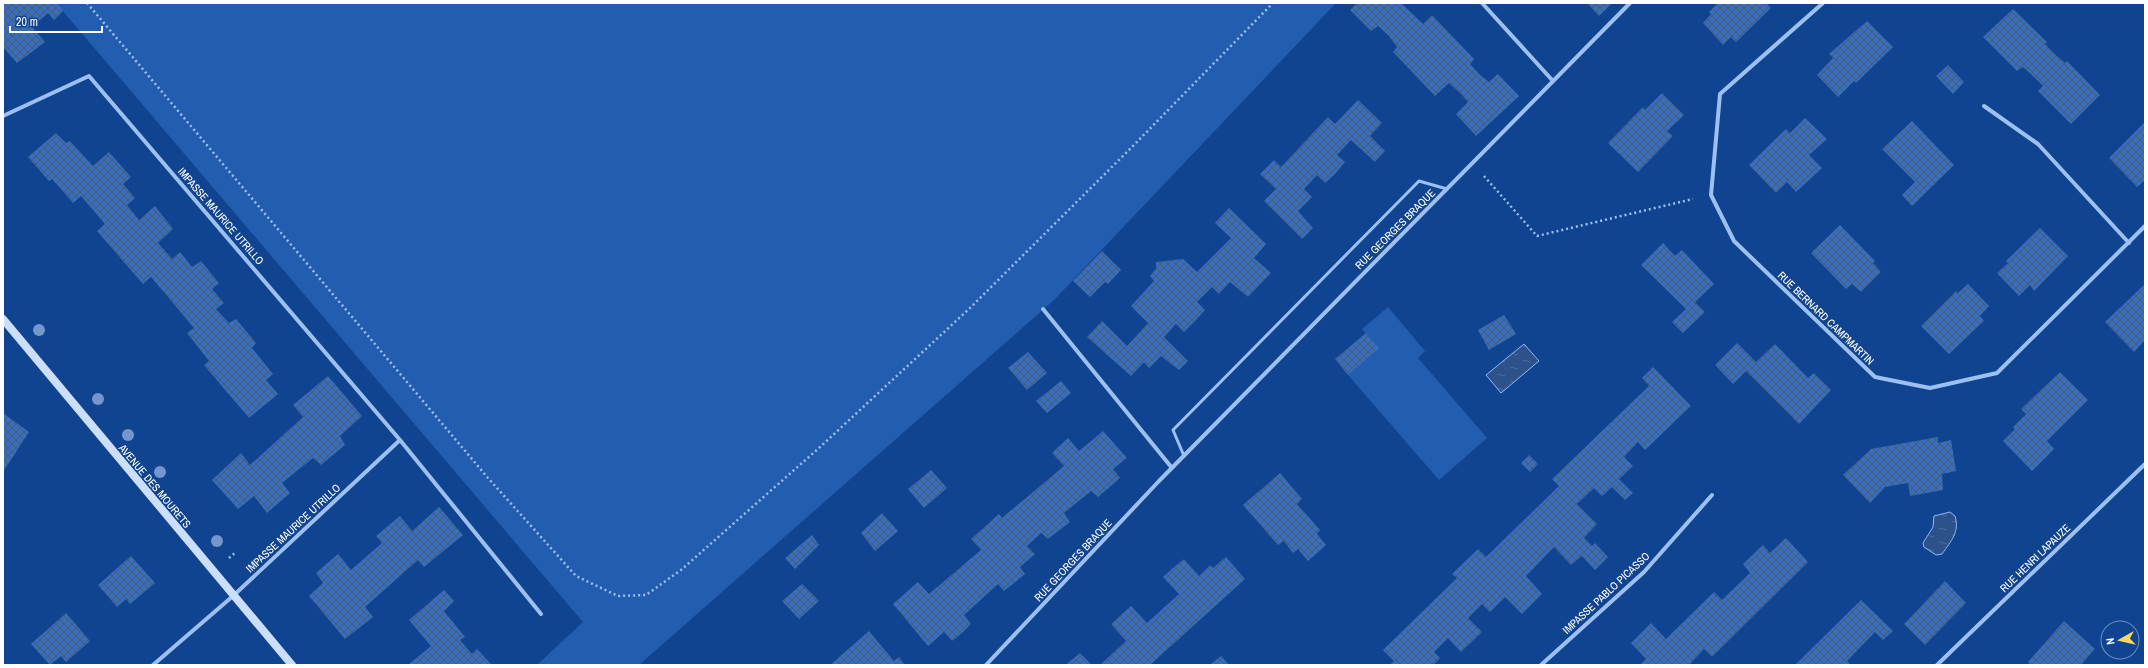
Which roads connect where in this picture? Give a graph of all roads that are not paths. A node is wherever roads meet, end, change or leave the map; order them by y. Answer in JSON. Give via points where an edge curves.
{"nodes":[{"id":1,"x":1482,"y":3,"type":"edge"},
{"id":2,"x":1630,"y":3,"type":"edge"},
{"id":3,"x":1823,"y":3,"type":"edge"},
{"id":4,"x":1553,"y":81,"type":"junction"},
{"id":5,"x":1984,"y":106,"type":"dead end"},
{"id":6,"x":3,"y":116,"type":"edge"},
{"id":7,"x":1447,"y":189,"type":"junction"},
{"id":8,"x":2145,"y":226,"type":"edge"},
{"id":9,"x":2129,"y":243,"type":"junction"},
{"id":10,"x":1043,"y":308,"type":"dead end"},
{"id":11,"x":3,"y":320,"type":"edge"},
{"id":12,"x":400,"y":440,"type":"junction"},
{"id":13,"x":1184,"y":456,"type":"junction"},
{"id":14,"x":2145,"y":464,"type":"edge"},
{"id":15,"x":1172,"y":468,"type":"junction"},
{"id":16,"x":1712,"y":495,"type":"dead end"},
{"id":17,"x":233,"y":596,"type":"junction"},
{"id":18,"x":541,"y":614,"type":"dead end"},
{"id":19,"x":153,"y":665,"type":"edge"},
{"id":20,"x":292,"y":665,"type":"edge"},
{"id":21,"x":986,"y":665,"type":"edge"},
{"id":22,"x":1541,"y":665,"type":"edge"},
{"id":23,"x":1937,"y":665,"type":"edge"}],
"edges":[{"from":1,"to":4,"type":"street"},
{"from":2,"to":4,"type":"street","name":"RUE GEORGES BRAQUE"},
{"from":3,"to":9,"type":"street","name":"RUE BERNARD CAMPMARTIN","via":[[1720,94],[1711,195],[1734,241],[1874,377],[1930,388],[1997,373]]},
{"from":4,"to":7,"type":"street","name":"RUE GEORGES BRAQUE"},
{"from":5,"to":9,"type":"street","via":[[2038,144]]},
{"from":6,"to":12,"type":"street","name":"IMPASSE MAURICE UTRILLO","via":[[89,76]]},
{"from":7,"to":13,"type":"street","name":"RUE GEORGES BRAQUE"},
{"from":7,"to":13,"type":"lane","via":[[1419,181],[1173,430]]},
{"from":8,"to":9,"type":"street","name":"RUE BERNARD CAMPMARTIN"},
{"from":10,"to":15,"type":"street"},
{"from":11,"to":17,"type":"main road","name":"AVENUE DES MOURETS"},
{"from":12,"to":17,"type":"street","name":"IMPASSE MAURICE UTRILLO"},
{"from":12,"to":18,"type":"street","name":"IMPASSE MAURICE UTRILLO"},
{"from":13,"to":15,"type":"street","name":"RUE GEORGES BRAQUE"},
{"from":14,"to":23,"type":"street","name":"RUE HENRI LAPAUZE"},
{"from":15,"to":21,"type":"street","name":"RUE GEORGES BRAQUE"},
{"from":16,"to":22,"type":"street","name":"IMPASSE PABLO PICASSO","via":[[1644,572]]},
{"from":17,"to":19,"type":"street","name":"IMPASSE MAURICE UTRILLO"},
{"from":17,"to":20,"type":"main road","name":"AVENUE DES MOURETS"}]}
